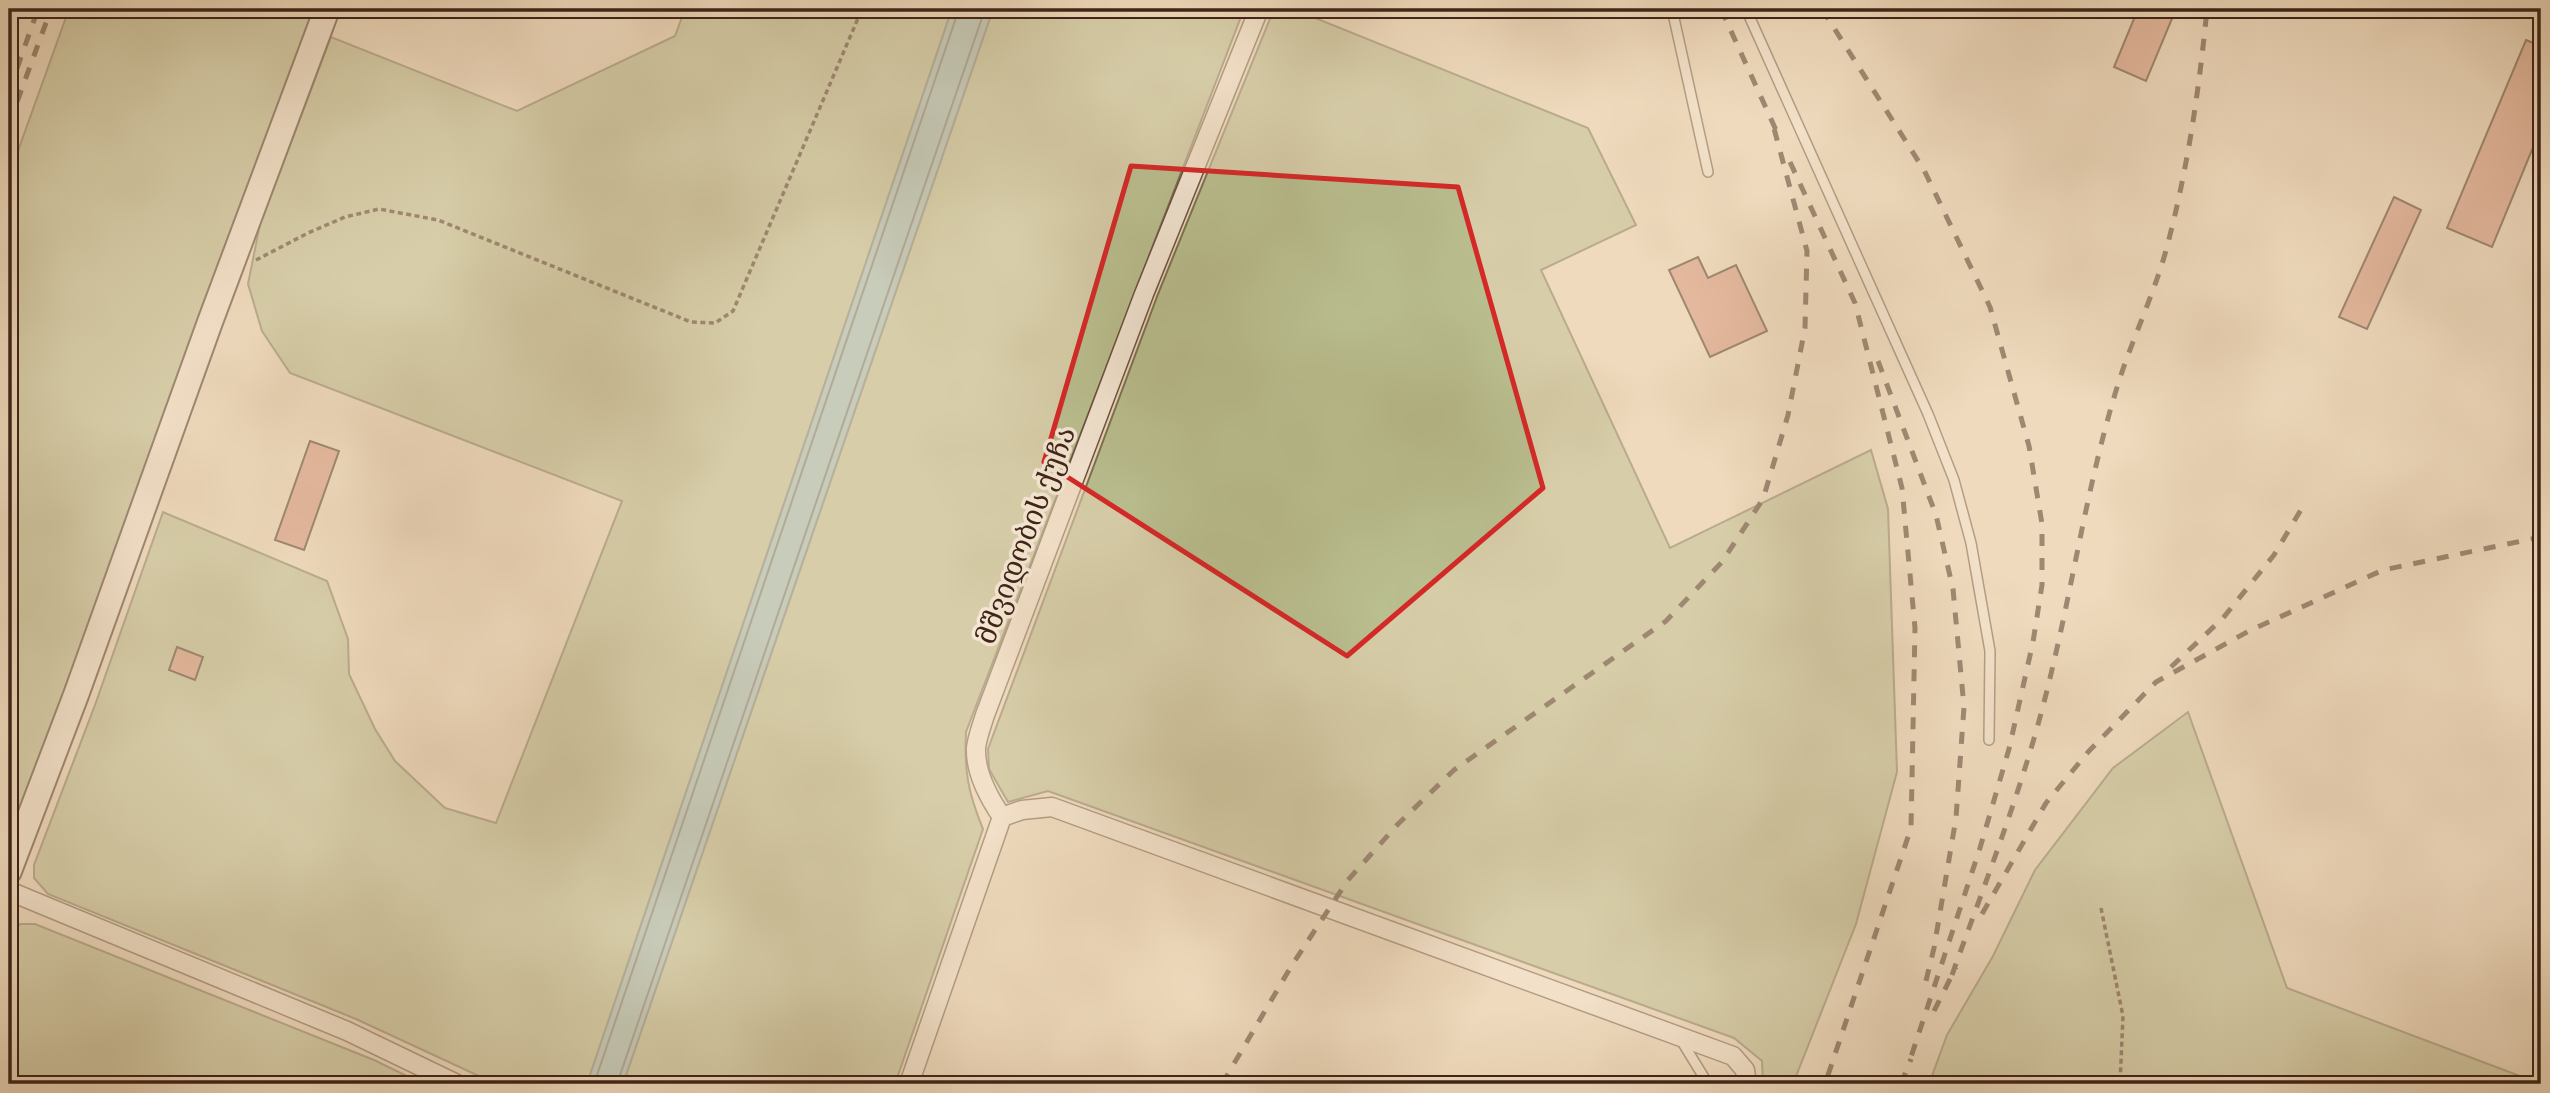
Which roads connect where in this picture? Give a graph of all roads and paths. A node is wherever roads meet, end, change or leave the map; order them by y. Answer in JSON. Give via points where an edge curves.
{"nodes":[{"id":1,"x":327,"y":9,"type":"edge"},
{"id":2,"x":862,"y":9,"type":"edge"},
{"id":3,"x":1259,"y":9,"type":"edge"},
{"id":4,"x":1672,"y":9,"type":"edge"},
{"id":5,"x":1746,"y":9,"type":"edge"},
{"id":6,"x":1708,"y":172,"type":"dead end"},
{"id":7,"x":229,"y":275,"type":"junction"},
{"id":8,"x":1989,"y":740,"type":"dead end"},
{"id":9,"x":1002,"y":817,"type":"junction"},
{"id":10,"x":9,"y":871,"type":"edge"},
{"id":11,"x":9,"y":891,"type":"edge"},
{"id":12,"x":2101,"y":908,"type":"dead end"},
{"id":13,"x":1678,"y":1036,"type":"junction"},
{"id":14,"x":457,"y":1084,"type":"edge"},
{"id":15,"x":909,"y":1084,"type":"edge"},
{"id":16,"x":1708,"y":1084,"type":"edge"},
{"id":17,"x":1747,"y":1084,"type":"edge"},
{"id":18,"x":2120,"y":1084,"type":"edge"}],
"edges":[{"from":1,"to":7,"type":"main road"},
{"from":2,"to":7,"type":"path","via":[[733,311],[715,323],[691,323],[438,220],[379,209],[308,233]]},
{"from":3,"to":9,"type":"street","name":"მშვიდობის ქუჩა","via":[[1143,294],[985,715],[976,748],[979,768],[989,798]]},
{"from":4,"to":6,"type":"lane"},
{"from":5,"to":8,"type":"lane","via":[[1954,480],[1971,542],[1990,651]]},
{"from":7,"to":10,"type":"main road"},
{"from":9,"to":13,"type":"street","via":[[1052,807]]},
{"from":9,"to":15,"type":"street"},
{"from":11,"to":14,"type":"street","via":[[347,1031]]},
{"from":12,"to":18,"type":"path","via":[[2123,1016]]},
{"from":13,"to":16,"type":"lane"},
{"from":13,"to":17,"type":"street","via":[[1733,1056],[1745,1070]]}]}
